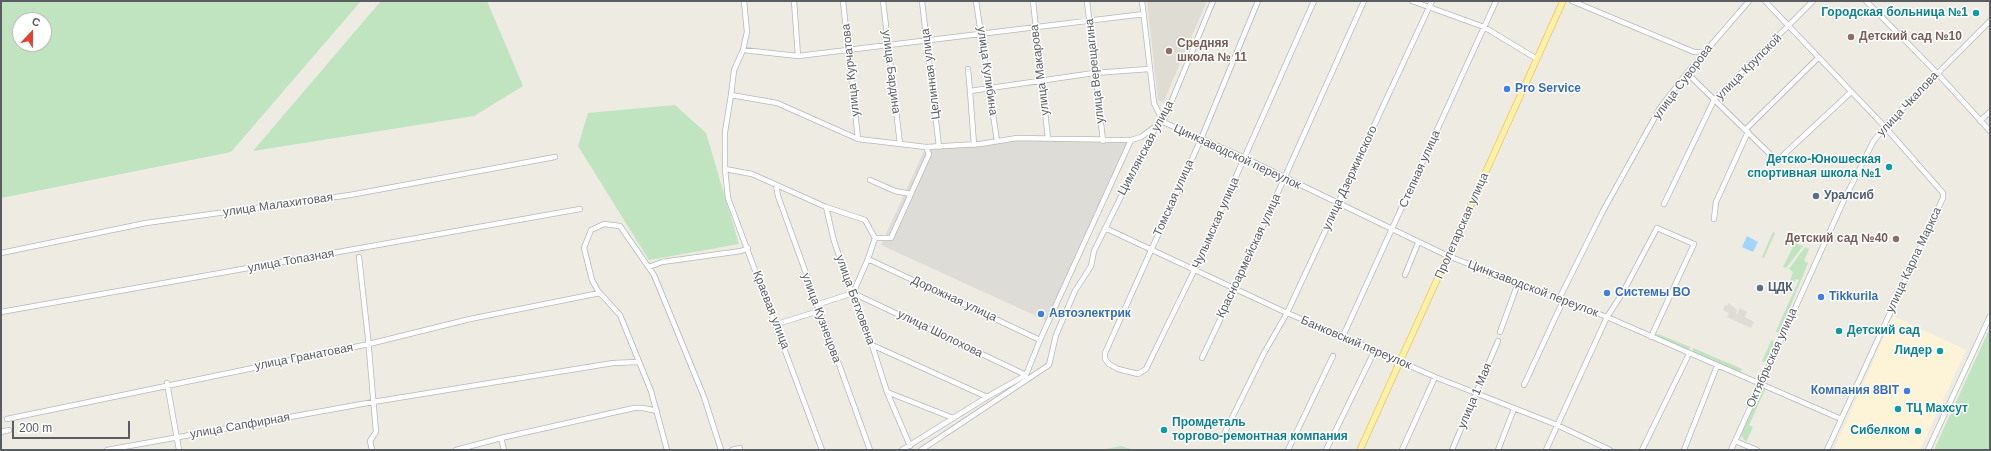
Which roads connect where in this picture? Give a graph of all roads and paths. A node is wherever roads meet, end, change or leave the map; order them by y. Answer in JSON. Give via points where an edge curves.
{"nodes":[{"id":1,"x":744,"y":1,"type":"edge"},
{"id":2,"x":794,"y":1,"type":"edge"},
{"id":3,"x":843,"y":1,"type":"edge"},
{"id":4,"x":883,"y":1,"type":"edge"},
{"id":5,"x":922,"y":1,"type":"edge"},
{"id":6,"x":976,"y":1,"type":"edge"},
{"id":7,"x":1033,"y":1,"type":"edge"},
{"id":8,"x":1087,"y":1,"type":"edge"},
{"id":9,"x":1142,"y":1,"type":"edge"},
{"id":10,"x":1214,"y":1,"type":"edge"},
{"id":11,"x":1258,"y":1,"type":"edge"},
{"id":12,"x":1314,"y":1,"type":"edge"},
{"id":13,"x":1364,"y":1,"type":"edge"},
{"id":14,"x":1412,"y":1,"type":"edge"},
{"id":15,"x":1432,"y":1,"type":"edge"},
{"id":16,"x":1496,"y":1,"type":"edge"},
{"id":17,"x":1563,"y":1,"type":"edge"},
{"id":18,"x":1572,"y":1,"type":"edge"},
{"id":19,"x":1749,"y":1,"type":"edge"},
{"id":20,"x":1765,"y":1,"type":"edge"},
{"id":21,"x":1813,"y":1,"type":"edge"},
{"id":22,"x":1866,"y":1,"type":"edge"},
{"id":23,"x":1429,"y":8,"type":"junction"},
{"id":24,"x":1144,"y":14,"type":"junction"},
{"id":25,"x":1089,"y":21,"type":"junction"},
{"id":26,"x":1990,"y":21,"type":"edge"},
{"id":27,"x":1484,"y":26,"type":"junction"},
{"id":28,"x":1789,"y":27,"type":"junction"},
{"id":29,"x":1036,"y":28,"type":"junction"},
{"id":30,"x":982,"y":34,"type":"junction"},
{"id":31,"x":926,"y":41,"type":"junction"},
{"id":32,"x":888,"y":46,"type":"junction"},
{"id":33,"x":743,"y":50,"type":"junction"},
{"id":34,"x":849,"y":50,"type":"junction"},
{"id":35,"x":1694,"y":52,"type":"junction"},
{"id":36,"x":1705,"y":52,"type":"junction"},
{"id":37,"x":798,"y":56,"type":"junction"},
{"id":38,"x":1818,"y":58,"type":"junction"},
{"id":39,"x":1537,"y":59,"type":"junction"},
{"id":40,"x":1694,"y":64,"type":"junction"},
{"id":41,"x":968,"y":69,"type":"dead end"},
{"id":42,"x":1150,"y":69,"type":"junction"},
{"id":43,"x":1094,"y":73,"type":"junction"},
{"id":44,"x":1687,"y":73,"type":"junction"},
{"id":45,"x":1938,"y":74,"type":"junction"},
{"id":46,"x":1042,"y":82,"type":"junction"},
{"id":47,"x":990,"y":89,"type":"junction"},
{"id":48,"x":970,"y":91,"type":"junction"},
{"id":49,"x":1851,"y":92,"type":"junction"},
{"id":50,"x":731,"y":95,"type":"junction"},
{"id":51,"x":1714,"y":100,"type":"junction"},
{"id":52,"x":1990,"y":112,"type":"edge"},
{"id":53,"x":1980,"y":121,"type":"junction"},
{"id":54,"x":1162,"y":122,"type":"junction"},
{"id":55,"x":1156,"y":126,"type":"junction"},
{"id":56,"x":1885,"y":127,"type":"junction"},
{"id":57,"x":1746,"y":131,"type":"junction"},
{"id":58,"x":1990,"y":131,"type":"edge"},
{"id":59,"x":858,"y":139,"type":"junction"},
{"id":60,"x":1048,"y":139,"type":"junction"},
{"id":61,"x":1201,"y":139,"type":"junction"},
{"id":62,"x":1131,"y":140,"type":"junction"},
{"id":63,"x":997,"y":141,"type":"junction"},
{"id":64,"x":1103,"y":141,"type":"junction"},
{"id":65,"x":900,"y":144,"type":"junction"},
{"id":66,"x":974,"y":145,"type":"junction"},
{"id":67,"x":926,"y":147,"type":"junction"},
{"id":68,"x":939,"y":147,"type":"junction"},
{"id":69,"x":555,"y":157,"type":"dead end"},
{"id":70,"x":1245,"y":158,"type":"junction"},
{"id":71,"x":725,"y":169,"type":"junction"},
{"id":72,"x":1284,"y":178,"type":"junction"},
{"id":73,"x":870,"y":180,"type":"dead end"},
{"id":74,"x":776,"y":185,"type":"junction"},
{"id":75,"x":911,"y":194,"type":"junction"},
{"id":76,"x":1844,"y":200,"type":"joint"},
{"id":77,"x":1338,"y":204,"type":"junction"},
{"id":78,"x":1664,"y":204,"type":"dead end"},
{"id":79,"x":826,"y":207,"type":"junction"},
{"id":80,"x":580,"y":209,"type":"dead end"},
{"id":81,"x":1714,"y":219,"type":"dead end"},
{"id":82,"x":1105,"y":228,"type":"junction"},
{"id":83,"x":1392,"y":231,"type":"junction"},
{"id":84,"x":875,"y":238,"type":"junction"},
{"id":85,"x":1418,"y":243,"type":"junction"},
{"id":86,"x":748,"y":248,"type":"junction"},
{"id":87,"x":1151,"y":251,"type":"junction"},
{"id":88,"x":1,"y":253,"type":"edge"},
{"id":89,"x":1448,"y":256,"type":"junction"},
{"id":90,"x":359,"y":257,"type":"dead end"},
{"id":91,"x":868,"y":259,"type":"junction"},
{"id":92,"x":649,"y":267,"type":"junction"},
{"id":93,"x":1194,"y":272,"type":"junction"},
{"id":94,"x":1405,"y":275,"type":"dead end"},
{"id":95,"x":1518,"y":283,"type":"junction"},
{"id":96,"x":1234,"y":290,"type":"junction"},
{"id":97,"x":600,"y":293,"type":"junction"},
{"id":98,"x":853,"y":293,"type":"junction"},
{"id":99,"x":1561,"y":300,"type":"junction"},
{"id":100,"x":816,"y":306,"type":"junction"},
{"id":101,"x":819,"y":311,"type":"junction"},
{"id":102,"x":1,"y":312,"type":"edge"},
{"id":103,"x":1287,"y":313,"type":"junction"},
{"id":104,"x":1990,"y":316,"type":"edge"},
{"id":105,"x":1607,"y":317,"type":"junction"},
{"id":106,"x":777,"y":324,"type":"junction"},
{"id":107,"x":1500,"y":332,"type":"dead end"},
{"id":108,"x":1343,"y":336,"type":"junction"},
{"id":109,"x":1651,"y":337,"type":"junction"},
{"id":110,"x":1040,"y":340,"type":"junction"},
{"id":111,"x":1498,"y":341,"type":"dead end"},
{"id":112,"x":369,"y":344,"type":"junction"},
{"id":113,"x":872,"y":345,"type":"junction"},
{"id":114,"x":1375,"y":350,"type":"junction"},
{"id":115,"x":1689,"y":354,"type":"junction"},
{"id":116,"x":1333,"y":356,"type":"dead end"},
{"id":117,"x":1202,"y":358,"type":"dead end"},
{"id":118,"x":639,"y":362,"type":"junction"},
{"id":119,"x":1400,"y":362,"type":"junction"},
{"id":120,"x":1718,"y":366,"type":"junction"},
{"id":121,"x":1138,"y":374,"type":"joint"},
{"id":122,"x":1026,"y":375,"type":"junction"},
{"id":123,"x":1435,"y":377,"type":"junction"},
{"id":124,"x":167,"y":384,"type":"junction"},
{"id":125,"x":1760,"y":384,"type":"junction"},
{"id":126,"x":1524,"y":385,"type":"dead end"},
{"id":127,"x":887,"y":392,"type":"junction"},
{"id":128,"x":1476,"y":394,"type":"junction"},
{"id":129,"x":987,"y":397,"type":"junction"},
{"id":130,"x":373,"y":402,"type":"junction"},
{"id":131,"x":1514,"y":409,"type":"junction"},
{"id":132,"x":657,"y":411,"type":"junction"},
{"id":133,"x":953,"y":418,"type":"junction"},
{"id":134,"x":7,"y":419,"type":"dead end"},
{"id":135,"x":1841,"y":419,"type":"junction"},
{"id":136,"x":1557,"y":425,"type":"junction"},
{"id":137,"x":8,"y":430,"type":"dead end"},
{"id":138,"x":1,"y":432,"type":"edge"},
{"id":139,"x":1225,"y":432,"type":"dead end"},
{"id":140,"x":177,"y":437,"type":"junction"},
{"id":141,"x":501,"y":438,"type":"junction"},
{"id":142,"x":1735,"y":441,"type":"junction"},
{"id":143,"x":910,"y":446,"type":"junction"},
{"id":144,"x":740,"y":448,"type":"dead end"},
{"id":145,"x":107,"y":450,"type":"edge"},
{"id":146,"x":179,"y":450,"type":"edge"},
{"id":147,"x":372,"y":450,"type":"edge"},
{"id":148,"x":456,"y":450,"type":"edge"},
{"id":149,"x":504,"y":450,"type":"edge"},
{"id":150,"x":667,"y":450,"type":"edge"},
{"id":151,"x":721,"y":450,"type":"edge"},
{"id":152,"x":732,"y":450,"type":"edge"},
{"id":153,"x":822,"y":450,"type":"edge"},
{"id":154,"x":870,"y":450,"type":"edge"},
{"id":155,"x":902,"y":450,"type":"edge"},
{"id":156,"x":921,"y":450,"type":"edge"},
{"id":157,"x":1288,"y":450,"type":"edge"},
{"id":158,"x":1326,"y":450,"type":"edge"},
{"id":159,"x":1360,"y":450,"type":"edge"},
{"id":160,"x":1402,"y":450,"type":"edge"},
{"id":161,"x":1452,"y":450,"type":"edge"},
{"id":162,"x":1498,"y":450,"type":"edge"},
{"id":163,"x":1546,"y":450,"type":"edge"},
{"id":164,"x":1610,"y":450,"type":"edge"},
{"id":165,"x":1642,"y":450,"type":"edge"},
{"id":166,"x":1684,"y":450,"type":"edge"},
{"id":167,"x":1731,"y":450,"type":"edge"},
{"id":168,"x":1757,"y":450,"type":"edge"},
{"id":169,"x":1827,"y":450,"type":"edge"},
{"id":170,"x":1928,"y":450,"type":"edge"}],
"edges":[{"from":1,"to":33,"type":"street","name":"Краевая улица","via":[[746,32]]},
{"from":2,"to":37,"type":"street"},
{"from":3,"to":34,"type":"street","name":"улица Курчатова"},
{"from":4,"to":32,"type":"street","name":"улица Бардина"},
{"from":5,"to":31,"type":"street","name":"Целинная улица"},
{"from":6,"to":30,"type":"street","name":"улица Кулибина"},
{"from":7,"to":29,"type":"street","name":"улица Макарова"},
{"from":8,"to":25,"type":"street","name":"улица Верещагина"},
{"from":9,"to":24,"type":"street"},
{"from":10,"to":54,"type":"street","name":"Цимлянская улица"},
{"from":11,"to":61,"type":"street","name":"Томская улица"},
{"from":12,"to":70,"type":"street","name":"Чулымская улица"},
{"from":13,"to":72,"type":"street","name":"Красноармейская улица"},
{"from":14,"to":23,"type":"street"},
{"from":15,"to":23,"type":"street","name":"улица Дзержинского"},
{"from":16,"to":27,"type":"street","name":"Степная улица"},
{"from":17,"to":39,"type":"main road","name":"Пролетарская улица"},
{"from":18,"to":35,"type":"street"},
{"from":19,"to":36,"type":"street","name":"улица Суворова"},
{"from":20,"to":28,"type":"street"},
{"from":21,"to":28,"type":"street","name":"улица Крупской"},
{"from":22,"to":45,"type":"street"},
{"from":23,"to":27,"type":"street"},
{"from":23,"to":77,"type":"street","name":"улица Дзержинского"},
{"from":24,"to":25,"type":"street"},
{"from":24,"to":42,"type":"street"},
{"from":25,"to":29,"type":"street"},
{"from":25,"to":43,"type":"street","name":"улица Верещагина"},
{"from":26,"to":45,"type":"street","name":"улица Чкалова"},
{"from":27,"to":39,"type":"street"},
{"from":27,"to":83,"type":"street","name":"Степная улица"},
{"from":28,"to":38,"type":"street"},
{"from":28,"to":51,"type":"street","name":"улица Крупской"},
{"from":29,"to":30,"type":"street"},
{"from":29,"to":46,"type":"street","name":"улица Макарова"},
{"from":30,"to":31,"type":"street"},
{"from":30,"to":47,"type":"street","name":"улица Кулибина"},
{"from":31,"to":32,"type":"street"},
{"from":31,"to":68,"type":"street","name":"Целинная улица"},
{"from":32,"to":34,"type":"street"},
{"from":32,"to":65,"type":"street","name":"улица Бардина"},
{"from":33,"to":37,"type":"street"},
{"from":33,"to":50,"type":"street","name":"Краевая улица","via":[[734,70]]},
{"from":34,"to":37,"type":"street"},
{"from":34,"to":59,"type":"street","name":"улица Курчатова"},
{"from":35,"to":36,"type":"street"},
{"from":35,"to":40,"type":"street"},
{"from":36,"to":40,"type":"street","name":"улица Суворова"},
{"from":38,"to":49,"type":"street"},
{"from":38,"to":57,"type":"street"},
{"from":39,"to":89,"type":"main road","name":"Пролетарская улица"},
{"from":40,"to":44,"type":"street","name":"улица Суворова"},
{"from":41,"to":48,"type":"street"},
{"from":42,"to":43,"type":"street"},
{"from":42,"to":54,"type":"street","via":[[1154,103]]},
{"from":43,"to":46,"type":"street"},
{"from":43,"to":64,"type":"street","name":"улица Верещагина"},
{"from":44,"to":51,"type":"street"},
{"from":44,"to":99,"type":"street","name":"улица Суворова","via":[[1660,108],[1603,211]]},
{"from":45,"to":53,"type":"street"},
{"from":45,"to":56,"type":"street","name":"улица Чкалова"},
{"from":46,"to":47,"type":"street"},
{"from":46,"to":60,"type":"street","name":"улица Макарова"},
{"from":47,"to":48,"type":"street"},
{"from":47,"to":63,"type":"street","name":"улица Кулибина"},
{"from":48,"to":66,"type":"street"},
{"from":49,"to":56,"type":"street"},
{"from":49,"to":57,"type":"street","via":[[1777,161]]},
{"from":50,"to":59,"type":"street","via":[[777,103]]},
{"from":50,"to":71,"type":"street","name":"Краевая улица","via":[[725,132]]},
{"from":51,"to":57,"type":"street"},
{"from":51,"to":78,"type":"street","name":"улица Крупской"},
{"from":52,"to":53,"type":"street"},
{"from":53,"to":58,"type":"street"},
{"from":54,"to":55,"type":"street","name":"Цимлянская улица"},
{"from":54,"to":61,"type":"street","name":"Цинкзаводской переулок"},
{"from":55,"to":62,"type":"street"},
{"from":55,"to":82,"type":"street","name":"Цимлянская улица"},
{"from":56,"to":76,"type":"street","name":"улица Чкалова","via":[[1869,149]]},
{"from":56,"to":135,"type":"street","name":"улица Карла Маркса","via":[[1935,182],[1943,193],[1943,198]]},
{"from":57,"to":81,"type":"street","via":[[1716,202]]},
{"from":59,"to":65,"type":"street"},
{"from":60,"to":63,"type":"street","via":[[1017,138]]},
{"from":60,"to":64,"type":"street"},
{"from":61,"to":70,"type":"street","name":"Цинкзаводской переулок"},
{"from":61,"to":87,"type":"street","name":"Томская улица"},
{"from":62,"to":64,"type":"street"},
{"from":62,"to":110,"type":"street"},
{"from":63,"to":66,"type":"street"},
{"from":65,"to":67,"type":"street"},
{"from":66,"to":68,"type":"street"},
{"from":67,"to":68,"type":"street"},
{"from":67,"to":75,"type":"street","via":[[929,154]]},
{"from":69,"to":88,"type":"street","name":"улица Малахитовая","via":[[350,195],[146,223]]},
{"from":70,"to":72,"type":"street","name":"Цинкзаводской переулок"},
{"from":70,"to":93,"type":"street","name":"Чулымская улица"},
{"from":71,"to":74,"type":"street","via":[[752,174]]},
{"from":71,"to":86,"type":"street","name":"Краевая улица","via":[[728,198]]},
{"from":72,"to":77,"type":"street","name":"Цинкзаводской переулок"},
{"from":72,"to":96,"type":"street","name":"Красноармейская улица"},
{"from":73,"to":75,"type":"street","via":[[895,191]]},
{"from":74,"to":79,"type":"street"},
{"from":74,"to":100,"type":"street","name":"улица Кузнецова"},
{"from":75,"to":84,"type":"street","via":[[890,238]]},
{"from":76,"to":125,"type":"street","name":"Октябрьская улица"},
{"from":77,"to":83,"type":"street","name":"Цинкзаводской переулок"},
{"from":77,"to":103,"type":"street","name":"улица Дзержинского"},
{"from":79,"to":84,"type":"street","via":[[865,220]]},
{"from":79,"to":98,"type":"street","name":"улица Бетховена","via":[[834,241]]},
{"from":80,"to":102,"type":"street","name":"улица Топазная"},
{"from":82,"to":87,"type":"street","name":"Банковский переулок"},
{"from":82,"to":156,"type":"street","name":"Цимлянская улица","via":[[1094,251],[1091,266],[1075,291],[1056,336],[1049,365]]},
{"from":83,"to":85,"type":"street","name":"Цинкзаводской переулок"},
{"from":83,"to":108,"type":"street","name":"Степная улица"},
{"from":84,"to":91,"type":"street"},
{"from":85,"to":89,"type":"street","name":"Цинкзаводской переулок"},
{"from":85,"to":94,"type":"street"},
{"from":86,"to":92,"type":"street","via":[[662,262]]},
{"from":86,"to":106,"type":"street","name":"Краевая улица"},
{"from":87,"to":93,"type":"street","name":"Банковский переулок"},
{"from":87,"to":121,"type":"street","name":"Томская улица","via":[[1105,352],[1105,359],[1109,364]]},
{"from":89,"to":95,"type":"street","name":"Цинкзаводской переулок"},
{"from":89,"to":119,"type":"main road","name":"Пролетарская улица"},
{"from":90,"to":112,"type":"street"},
{"from":91,"to":98,"type":"street"},
{"from":91,"to":110,"type":"street","name":"Дорожная улица"},
{"from":92,"to":97,"type":"street","via":[[620,226],[604,224],[591,230],[584,248],[592,280]]},
{"from":92,"to":151,"type":"street","via":[[704,397]]},
{"from":93,"to":96,"type":"street","name":"Банковский переулок"},
{"from":93,"to":121,"type":"street","name":"Чулымская улица","via":[[1146,369]]},
{"from":95,"to":99,"type":"street","name":"Цинкзаводской переулок"},
{"from":95,"to":107,"type":"street"},
{"from":96,"to":103,"type":"street","name":"Банковский переулок"},
{"from":96,"to":117,"type":"street","name":"Красноармейская улица"},
{"from":97,"to":112,"type":"street","name":"улица Гранатовая","via":[[441,325]]},
{"from":97,"to":118,"type":"street","via":[[620,315]]},
{"from":98,"to":100,"type":"street"},
{"from":98,"to":113,"type":"street","name":"улица Бетховена"},
{"from":98,"to":122,"type":"street","name":"улица Шолохова"},
{"from":99,"to":105,"type":"street","name":"Цинкзаводской переулок"},
{"from":99,"to":126,"type":"street","name":"улица Суворова"},
{"from":100,"to":101,"type":"street","name":"улица Кузнецова"},
{"from":101,"to":106,"type":"street"},
{"from":101,"to":154,"type":"street","name":"улица Кузнецова"},
{"from":103,"to":108,"type":"street","name":"Банковский переулок"},
{"from":103,"to":139,"type":"street","name":"улица Дзержинского"},
{"from":104,"to":170,"type":"street"},
{"from":105,"to":109,"type":"street","name":"Цинкзаводской переулок"},
{"from":105,"to":109,"type":"street","via":[[1658,228],[1694,244]]},
{"from":105,"to":136,"type":"street"},
{"from":106,"to":153,"type":"street","name":"Краевая улица"},
{"from":108,"to":114,"type":"street","name":"Банковский переулок"},
{"from":109,"to":115,"type":"street","name":"Цинкзаводской переулок"},
{"from":110,"to":122,"type":"street"},
{"from":111,"to":128,"type":"street","name":"улица 1 Мая"},
{"from":112,"to":124,"type":"street","name":"улица Гранатовая"},
{"from":112,"to":130,"type":"street"},
{"from":113,"to":127,"type":"street","name":"улица Бетховена"},
{"from":113,"to":129,"type":"street"},
{"from":114,"to":119,"type":"street","name":"Банковский переулок"},
{"from":114,"to":158,"type":"street"},
{"from":115,"to":120,"type":"street","name":"Цинкзаводской переулок"},
{"from":115,"to":165,"type":"street"},
{"from":116,"to":157,"type":"street"},
{"from":118,"to":130,"type":"street","name":"улица Сапфирная","via":[[613,362]]},
{"from":118,"to":132,"type":"street"},
{"from":119,"to":123,"type":"street","name":"Банковский переулок"},
{"from":119,"to":159,"type":"main road","name":"Пролетарская улица"},
{"from":120,"to":125,"type":"street","name":"Цинкзаводской переулок"},
{"from":120,"to":166,"type":"street"},
{"from":122,"to":129,"type":"street"},
{"from":123,"to":128,"type":"street","name":"Банковский переулок"},
{"from":123,"to":160,"type":"street"},
{"from":124,"to":134,"type":"street","name":"улица Гранатовая"},
{"from":124,"to":140,"type":"street"},
{"from":125,"to":135,"type":"street","name":"Цинкзаводской переулок"},
{"from":125,"to":142,"type":"street","name":"Октябрьская улица"},
{"from":127,"to":133,"type":"street"},
{"from":127,"to":143,"type":"street","name":"улица Бетховена"},
{"from":128,"to":131,"type":"street","name":"Банковский переулок"},
{"from":128,"to":161,"type":"street","name":"улица 1 Мая"},
{"from":129,"to":133,"type":"street"},
{"from":130,"to":140,"type":"street","name":"улица Сапфирная"},
{"from":130,"to":147,"type":"street","via":[[376,432],[370,442]]},
{"from":131,"to":136,"type":"street","name":"Банковский переулок"},
{"from":131,"to":162,"type":"street"},
{"from":132,"to":141,"type":"street","via":[[634,408]]},
{"from":132,"to":150,"type":"street"},
{"from":133,"to":143,"type":"street"},
{"from":135,"to":169,"type":"street","name":"улица Карла Маркса"},
{"from":136,"to":163,"type":"street"},
{"from":136,"to":164,"type":"street","name":"Банковский переулок"},
{"from":137,"to":138,"type":"street"},
{"from":140,"to":145,"type":"street","name":"улица Сапфирная"},
{"from":140,"to":146,"type":"street"},
{"from":141,"to":148,"type":"street"},
{"from":141,"to":149,"type":"street"},
{"from":142,"to":167,"type":"street","name":"Октябрьская улица"},
{"from":142,"to":168,"type":"street"},
{"from":143,"to":155,"type":"street"},
{"from":144,"to":152,"type":"street"}]}
